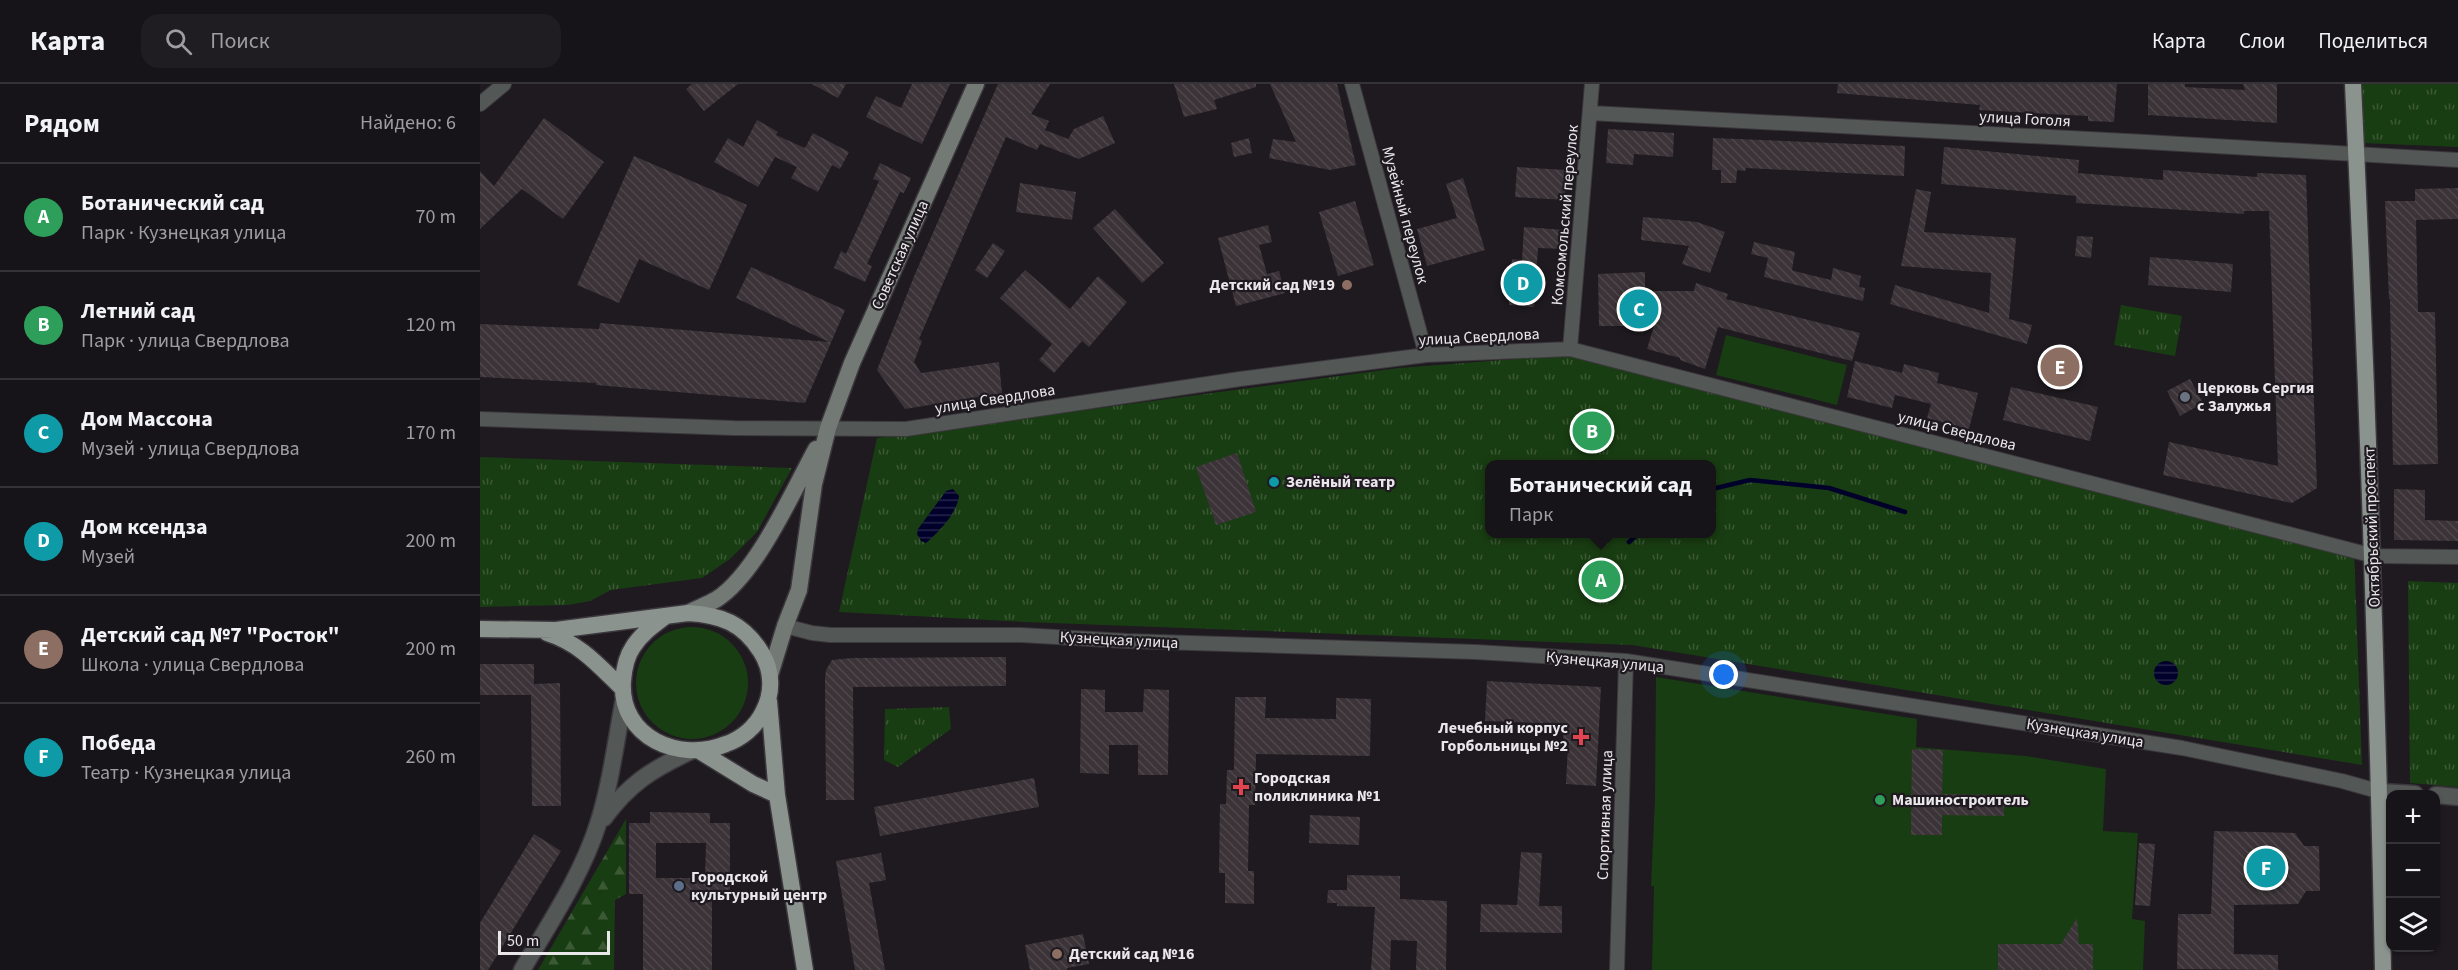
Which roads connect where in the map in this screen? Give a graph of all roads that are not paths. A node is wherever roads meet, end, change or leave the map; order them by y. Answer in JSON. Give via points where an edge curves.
{"nodes":[{"id":1,"x":504,"y":84,"type":"edge"},
{"id":2,"x":976,"y":84,"type":"edge"},
{"id":3,"x":1352,"y":84,"type":"edge"},
{"id":4,"x":1592,"y":84,"type":"edge"},
{"id":5,"x":2353,"y":84,"type":"edge"},
{"id":6,"x":480,"y":104,"type":"edge"},
{"id":7,"x":1590,"y":113,"type":"junction"},
{"id":8,"x":2356,"y":154,"type":"junction"},
{"id":9,"x":2458,"y":160,"type":"edge"},
{"id":10,"x":1570,"y":349,"type":"junction"},
{"id":11,"x":1426,"y":355,"type":"junction"},
{"id":12,"x":480,"y":419,"type":"edge"},
{"id":13,"x":828,"y":428,"type":"junction"},
{"id":14,"x":2374,"y":555,"type":"junction"},
{"id":15,"x":2458,"y":557,"type":"edge"},
{"id":16,"x":688,"y":613,"type":"junction"},
{"id":17,"x":666,"y":616,"type":"junction"},
{"id":18,"x":785,"y":626,"type":"junction"},
{"id":19,"x":480,"y":629,"type":"edge"},
{"id":20,"x":538,"y":630,"type":"junction"},
{"id":21,"x":1626,"y":661,"type":"junction"},
{"id":22,"x":770,"y":675,"type":"junction"},
{"id":23,"x":623,"y":693,"type":"junction"},
{"id":24,"x":769,"y":699,"type":"junction"},
{"id":25,"x":695,"y":752,"type":"junction"},
{"id":26,"x":2381,"y":792,"type":"junction"},
{"id":27,"x":2386,"y":792,"type":"edge"},
{"id":28,"x":777,"y":795,"type":"junction"},
{"id":29,"x":2440,"y":795,"type":"edge"},
{"id":30,"x":2458,"y":797,"type":"edge"},
{"id":31,"x":598,"y":825,"type":"junction"},
{"id":32,"x":522,"y":970,"type":"edge"},
{"id":33,"x":805,"y":970,"type":"edge"},
{"id":34,"x":1617,"y":970,"type":"edge"},
{"id":35,"x":2383,"y":970,"type":"edge"}],
"edges":[{"from":1,"to":6,"type":"street"},
{"from":2,"to":13,"type":"main road","name":"Советская улица","via":[[852,363]]},
{"from":3,"to":11,"type":"street","name":"Музейный переулок"},
{"from":4,"to":7,"type":"street","name":"Комсомольский переулок"},
{"from":5,"to":8,"type":"main road","name":"Октябрьский проспект"},
{"from":7,"to":8,"type":"street","name":"улица Гоголя"},
{"from":7,"to":10,"type":"street","name":"Комсомольский переулок"},
{"from":8,"to":9,"type":"street","name":"улица Гоголя"},
{"from":8,"to":14,"type":"main road","name":"Октябрьский проспект"},
{"from":10,"to":11,"type":"street","name":"улица Свердлова"},
{"from":10,"to":14,"type":"street","name":"улица Свердлова"},
{"from":11,"to":13,"type":"street","name":"улица Свердлова","via":[[906,429]]},
{"from":12,"to":13,"type":"street","name":"улица Свердлова"},
{"from":13,"to":16,"type":"main road","name":"Советская улица","via":[[756,558],[718,598]]},
{"from":13,"to":18,"type":"main road","name":"Советская улица","via":[[814,484],[799,590]]},
{"from":14,"to":15,"type":"street","name":"улица Свердлова"},
{"from":14,"to":26,"type":"main road","name":"Октябрьский проспект"},
{"from":16,"to":17,"type":"main road"},
{"from":16,"to":22,"type":"main road","via":[[711,614],[749,635],[762,653]]},
{"from":17,"to":20,"type":"main road"},
{"from":17,"to":23,"type":"main road","via":[[632,647],[624,667]]},
{"from":18,"to":21,"type":"street","name":"Кузнецкая улица","via":[[830,635],[1021,635]]},
{"from":18,"to":22,"type":"main road","name":"Советская улица"},
{"from":19,"to":20,"type":"main road"},
{"from":20,"to":23,"type":"main road","via":[[578,647]]},
{"from":21,"to":26,"type":"street","name":"Кузнецкая улица","via":[[2182,748]]},
{"from":21,"to":34,"type":"street","name":"Спортивная улица"},
{"from":22,"to":24,"type":"main road"},
{"from":23,"to":25,"type":"main road","via":[[640,730],[671,749]]},
{"from":23,"to":31,"type":"street"},
{"from":24,"to":25,"type":"main road","via":[[750,730],[735,741]]},
{"from":24,"to":28,"type":"main road"},
{"from":25,"to":28,"type":"main road"},
{"from":25,"to":31,"type":"street","via":[[666,763],[632,785]]},
{"from":26,"to":27,"type":"street","name":"Кузнецкая улица"},
{"from":26,"to":35,"type":"main road","name":"Октябрьский проспект"},
{"from":28,"to":33,"type":"main road"},
{"from":29,"to":30,"type":"street"},
{"from":31,"to":32,"type":"street","via":[[584,859]]}]}
